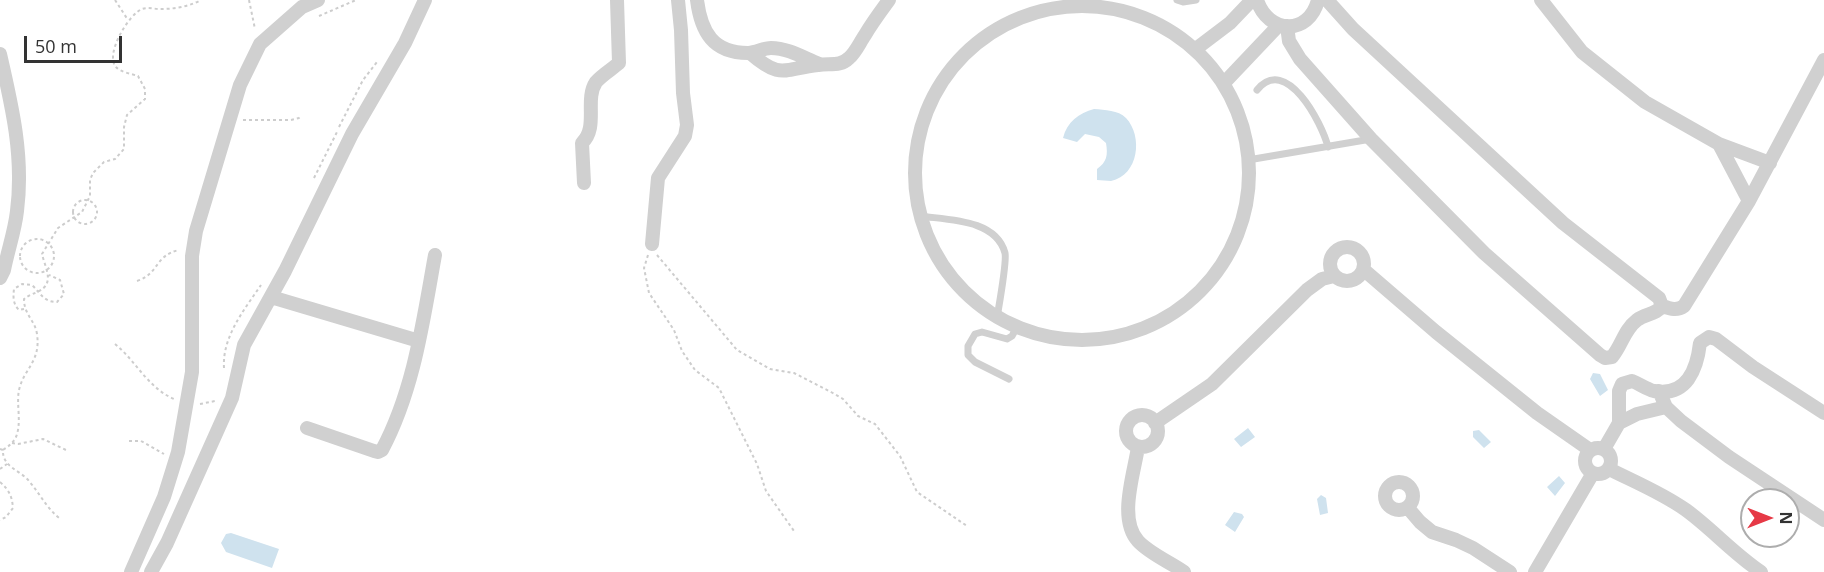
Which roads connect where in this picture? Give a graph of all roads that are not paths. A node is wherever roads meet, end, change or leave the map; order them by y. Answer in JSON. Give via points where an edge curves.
{"nodes":[{"id":1,"x":318,"y":0,"type":"edge"},
{"id":2,"x":425,"y":0,"type":"edge"},
{"id":3,"x":617,"y":0,"type":"edge"},
{"id":4,"x":678,"y":0,"type":"edge"},
{"id":5,"x":697,"y":0,"type":"edge"},
{"id":6,"x":889,"y":0,"type":"edge"},
{"id":7,"x":1177,"y":0,"type":"edge"},
{"id":8,"x":1196,"y":0,"type":"edge"},
{"id":9,"x":1252,"y":0,"type":"edge"},
{"id":10,"x":1257,"y":0,"type":"edge"},
{"id":11,"x":1318,"y":0,"type":"edge"},
{"id":12,"x":1326,"y":0,"type":"edge"},
{"id":13,"x":1540,"y":0,"type":"edge"},
{"id":14,"x":1129,"y":5,"type":"edge"},
{"id":15,"x":1283,"y":26,"type":"junction"},
{"id":16,"x":1197,"y":48,"type":"junction"},
{"id":17,"x":750,"y":53,"type":"junction"},
{"id":18,"x":0,"y":54,"type":"edge"},
{"id":19,"x":1824,"y":60,"type":"edge"},
{"id":20,"x":819,"y":64,"type":"junction"},
{"id":21,"x":1224,"y":83,"type":"junction"},
{"id":22,"x":1257,"y":90,"type":"dead end"},
{"id":23,"x":1371,"y":140,"type":"junction"},
{"id":24,"x":1719,"y":144,"type":"junction"},
{"id":25,"x":1328,"y":147,"type":"junction"},
{"id":26,"x":1248,"y":160,"type":"junction"},
{"id":27,"x":1770,"y":163,"type":"junction"},
{"id":28,"x":584,"y":183,"type":"dead end"},
{"id":29,"x":1749,"y":201,"type":"junction"},
{"id":30,"x":920,"y":216,"type":"junction"},
{"id":31,"x":652,"y":244,"type":"road end"},
{"id":32,"x":435,"y":255,"type":"dead end"},
{"id":33,"x":1364,"y":270,"type":"junction"},
{"id":34,"x":1334,"y":276,"type":"junction"},
{"id":35,"x":0,"y":278,"type":"edge"},
{"id":36,"x":271,"y":297,"type":"junction"},
{"id":37,"x":1662,"y":306,"type":"junction"},
{"id":38,"x":997,"y":318,"type":"junction"},
{"id":39,"x":1017,"y":327,"type":"junction"},
{"id":40,"x":419,"y":341,"type":"junction"},
{"id":41,"x":1009,"y":379,"type":"dead end"},
{"id":42,"x":1659,"y":391,"type":"junction"},
{"id":43,"x":1666,"y":407,"type":"junction"},
{"id":44,"x":1824,"y":413,"type":"edge"},
{"id":45,"x":1155,"y":423,"type":"junction"},
{"id":46,"x":1619,"y":423,"type":"junction"},
{"id":47,"x":307,"y":428,"type":"dead end"},
{"id":48,"x":1138,"y":447,"type":"junction"},
{"id":49,"x":1597,"y":450,"type":"junction"},
{"id":50,"x":1609,"y":469,"type":"junction"},
{"id":51,"x":1593,"y":473,"type":"junction"},
{"id":52,"x":1408,"y":508,"type":"dead end"},
{"id":53,"x":1824,"y":520,"type":"edge"},
{"id":54,"x":131,"y":572,"type":"edge"},
{"id":55,"x":151,"y":572,"type":"edge"},
{"id":56,"x":1184,"y":572,"type":"edge"},
{"id":57,"x":1510,"y":572,"type":"edge"},
{"id":58,"x":1535,"y":572,"type":"edge"},
{"id":59,"x":1761,"y":572,"type":"edge"}],
"edges":[{"from":1,"to":54,"type":"street","via":[[302,7],[262,42],[240,85],[192,250],[195,402],[164,497]]},
{"from":2,"to":36,"type":"street","via":[[405,44],[352,134]]},
{"from":3,"to":28,"type":"street","via":[[619,63],[597,81],[592,91],[590,128],[582,143]]},
{"from":4,"to":31,"type":"street","via":[[687,125],[685,136],[658,178]]},
{"from":5,"to":17,"type":"street","via":[[703,30],[712,41],[724,48]]},
{"from":6,"to":20,"type":"street","via":[[849,58],[835,65]]},
{"from":7,"to":8,"type":"lane"},
{"from":9,"to":16,"type":"street"},
{"from":10,"to":15,"type":"street","via":[[1265,16]]},
{"from":11,"to":15,"type":"street","via":[[1308,19]]},
{"from":12,"to":37,"type":"street","via":[[1563,224],[1659,298]]},
{"from":13,"to":24,"type":"street","via":[[1582,52],[1645,102]]},
{"from":14,"to":16,"type":"street"},
{"from":14,"to":30,"type":"street","via":[[1058,6],[1025,15],[994,30],[967,51],[945,77],[928,107],[918,140],[915,175]]},
{"from":15,"to":21,"type":"street"},
{"from":15,"to":23,"type":"street","via":[[1300,59]]},
{"from":16,"to":21,"type":"street"},
{"from":17,"to":20,"type":"street","via":[[770,48],[785,50]]},
{"from":17,"to":20,"type":"street","via":[[764,66],[776,70]]},
{"from":18,"to":35,"type":"street","via":[[18,136],[19,177],[17,211]]},
{"from":19,"to":27,"type":"street"},
{"from":21,"to":26,"type":"street","via":[[1239,114]]},
{"from":22,"to":25,"type":"lane","via":[[1269,80],[1294,88],[1318,119]]},
{"from":23,"to":25,"type":"lane"},
{"from":23,"to":37,"type":"street","via":[[1484,253],[1602,357],[1612,357],[1636,320]]},
{"from":24,"to":27,"type":"street"},
{"from":24,"to":29,"type":"street"},
{"from":25,"to":26,"type":"lane"},
{"from":26,"to":39,"type":"street","via":[[1244,216],[1232,248],[1214,277],[1190,302],[1140,330],[1096,341],[1062,340]]},
{"from":27,"to":29,"type":"street"},
{"from":29,"to":37,"type":"street","via":[[1684,306],[1676,310]]},
{"from":30,"to":38,"type":"street","via":[[946,272],[969,297]]},
{"from":30,"to":38,"type":"lane","via":[[978,225],[996,236],[1005,254]]},
{"from":32,"to":40,"type":"street"},
{"from":33,"to":34,"type":"street","via":[[1354,280]]},
{"from":33,"to":34,"type":"street","via":[[1359,251],[1341,248],[1330,264]]},
{"from":33,"to":49,"type":"street","via":[[1537,413]]},
{"from":34,"to":45,"type":"street","via":[[1307,290],[1212,384]]},
{"from":36,"to":40,"type":"street"},
{"from":36,"to":55,"type":"street","via":[[244,345],[229,406]]},
{"from":38,"to":39,"type":"street"},
{"from":39,"to":41,"type":"lane","via":[[1007,339],[982,332],[975,334],[968,346],[968,355],[975,362]]},
{"from":40,"to":47,"type":"street","via":[[402,404],[382,450],[374,451]]},
{"from":42,"to":43,"type":"street"},
{"from":42,"to":44,"type":"street","via":[[1685,382],[1696,366],[1700,343],[1713,338]]},
{"from":42,"to":46,"type":"street","via":[[1625,382],[1619,391]]},
{"from":43,"to":46,"type":"street"},
{"from":43,"to":53,"type":"street","via":[[1729,457]]},
{"from":45,"to":48,"type":"street","via":[[1155,441]]},
{"from":45,"to":48,"type":"street","via":[[1139,416],[1129,422],[1128,440]]},
{"from":46,"to":49,"type":"street"},
{"from":48,"to":56,"type":"street","via":[[1128,502],[1132,533]]},
{"from":49,"to":50,"type":"street","via":[[1611,458]]},
{"from":49,"to":51,"type":"street","via":[[1585,460]]},
{"from":50,"to":51,"type":"street"},
{"from":50,"to":59,"type":"street","via":[[1687,511]]},
{"from":51,"to":58,"type":"street"},
{"from":52,"to":57,"type":"street","via":[[1432,532],[1473,548]]}]}
